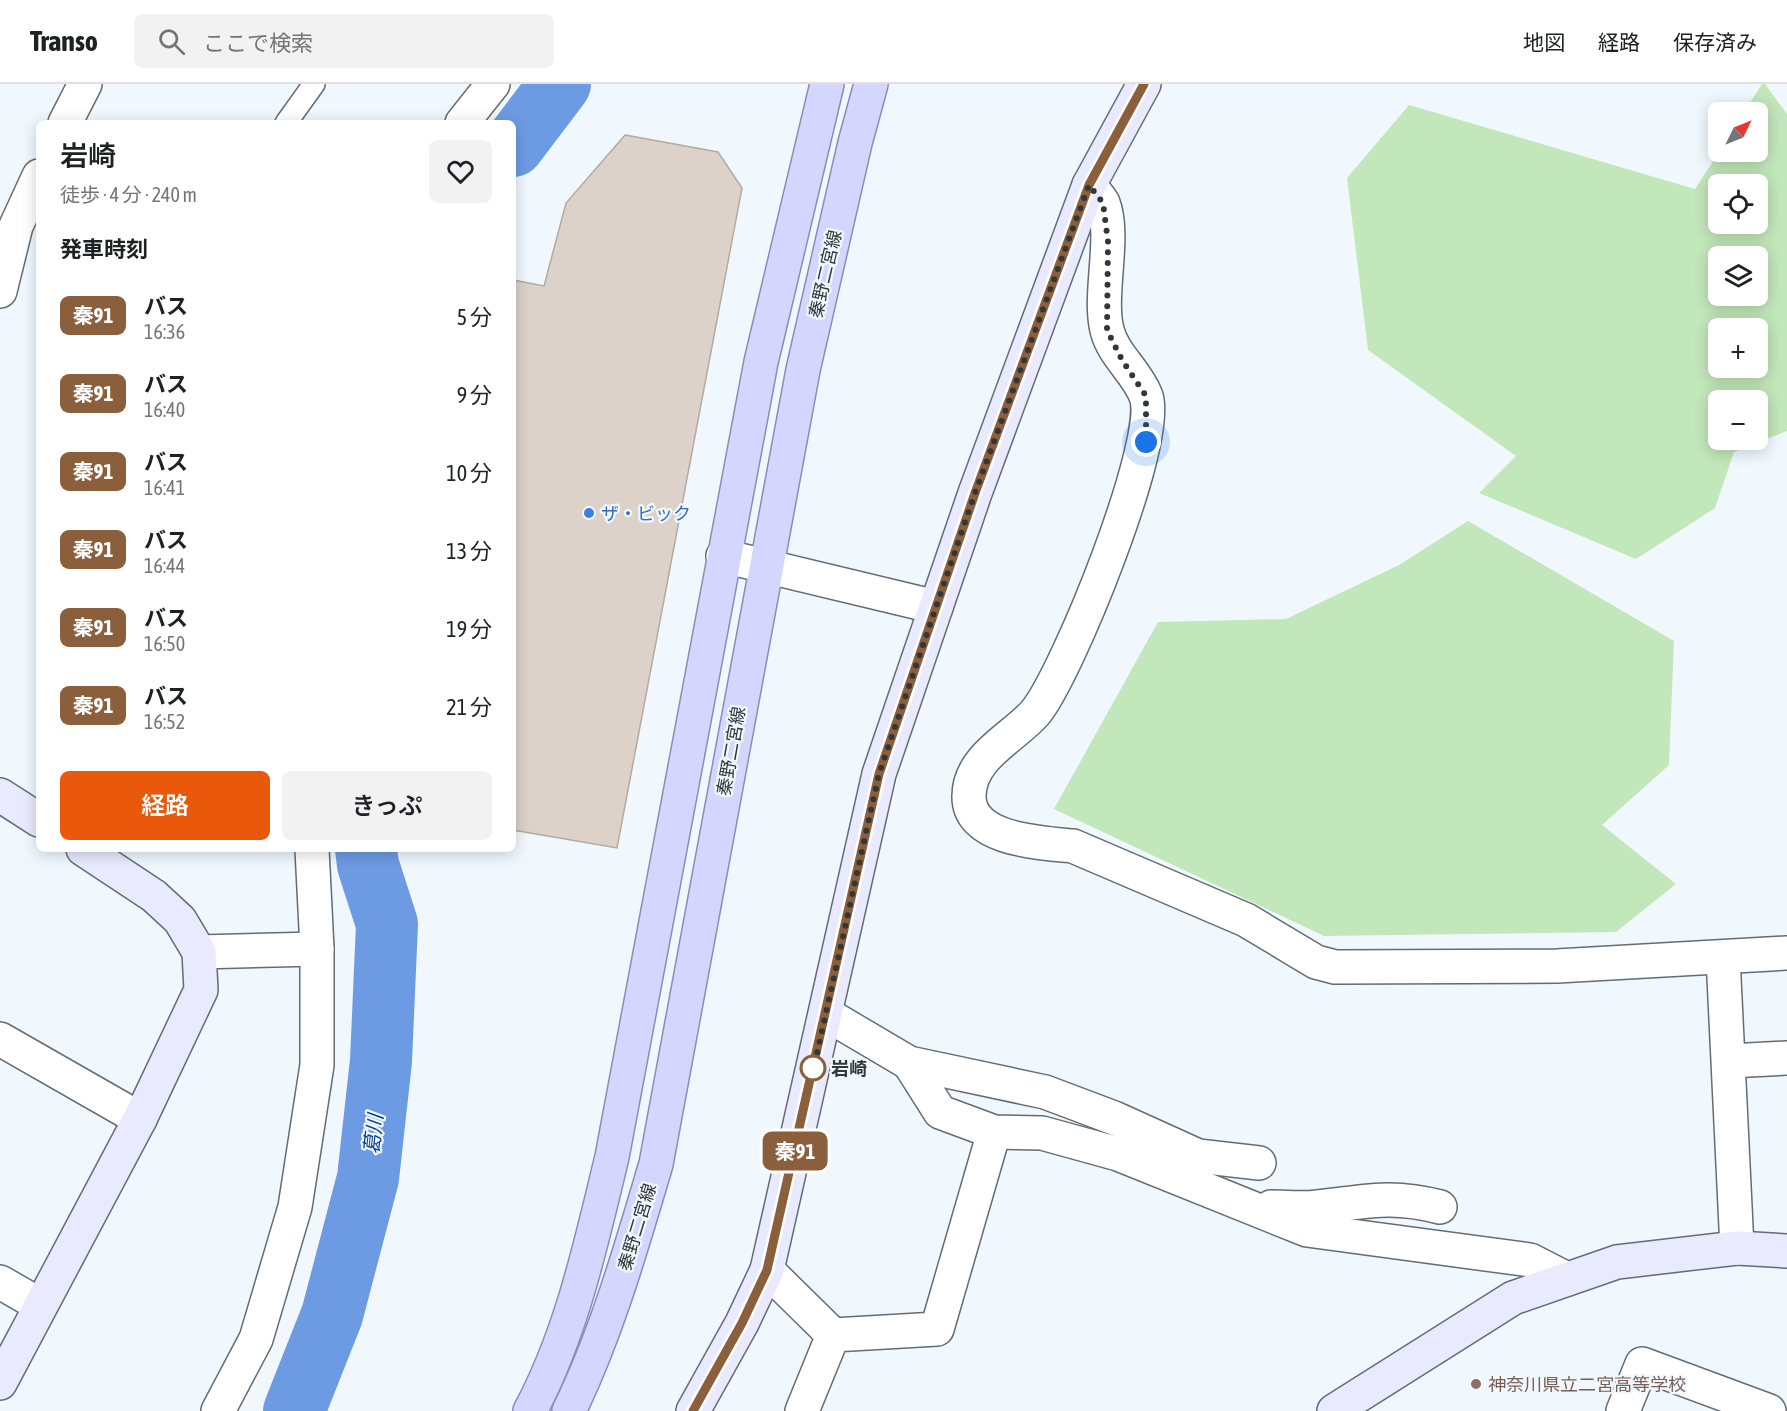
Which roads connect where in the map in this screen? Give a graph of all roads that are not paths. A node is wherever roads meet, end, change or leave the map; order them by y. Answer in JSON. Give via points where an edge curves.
{"nodes":[{"id":1,"x":85,"y":84,"type":"edge"},
{"id":2,"x":314,"y":84,"type":"edge"},
{"id":3,"x":493,"y":84,"type":"edge"},
{"id":4,"x":827,"y":84,"type":"edge"},
{"id":5,"x":872,"y":84,"type":"edge"},
{"id":6,"x":1144,"y":84,"type":"edge"},
{"id":7,"x":66,"y":120,"type":"edge"},
{"id":8,"x":288,"y":120,"type":"edge"},
{"id":9,"x":464,"y":120,"type":"edge"},
{"id":10,"x":36,"y":183,"type":"edge"},
{"id":11,"x":1089,"y":185,"type":"junction"},
{"id":12,"x":0,"y":291,"type":"edge"},
{"id":13,"x":723,"y":556,"type":"junction"},
{"id":14,"x":764,"y":566,"type":"junction"},
{"id":15,"x":936,"y":607,"type":"junction"},
{"id":16,"x":0,"y":795,"type":"edge"},
{"id":17,"x":36,"y":818,"type":"edge"},
{"id":18,"x":88,"y":852,"type":"edge"},
{"id":19,"x":312,"y":852,"type":"edge"},
{"id":20,"x":317,"y":949,"type":"junction"},
{"id":21,"x":199,"y":952,"type":"junction"},
{"id":22,"x":1787,"y":953,"type":"edge"},
{"id":23,"x":1723,"y":957,"type":"junction"},
{"id":24,"x":826,"y":1014,"type":"junction"},
{"id":25,"x":0,"y":1039,"type":"edge"},
{"id":26,"x":1787,"y":1058,"type":"edge"},
{"id":27,"x":1729,"y":1061,"type":"junction"},
{"id":28,"x":909,"y":1064,"type":"junction"},
{"id":29,"x":140,"y":1119,"type":"junction"},
{"id":30,"x":994,"y":1132,"type":"junction"},
{"id":31,"x":1259,"y":1163,"type":"dead end"},
{"id":32,"x":1248,"y":1206,"type":"junction"},
{"id":33,"x":1440,"y":1207,"type":"dead end"},
{"id":34,"x":1737,"y":1248,"type":"junction"},
{"id":35,"x":1787,"y":1251,"type":"edge"},
{"id":36,"x":767,"y":1270,"type":"junction"},
{"id":37,"x":1567,"y":1279,"type":"junction"},
{"id":38,"x":0,"y":1282,"type":"edge"},
{"id":39,"x":40,"y":1305,"type":"junction"},
{"id":40,"x":833,"y":1335,"type":"junction"},
{"id":41,"x":0,"y":1383,"type":"edge"},
{"id":42,"x":218,"y":1411,"type":"edge"},
{"id":43,"x":530,"y":1411,"type":"edge"},
{"id":44,"x":569,"y":1411,"type":"edge"},
{"id":45,"x":693,"y":1411,"type":"edge"},
{"id":46,"x":802,"y":1411,"type":"edge"},
{"id":47,"x":1334,"y":1411,"type":"edge"},
{"id":48,"x":1623,"y":1411,"type":"edge"},
{"id":49,"x":1769,"y":1411,"type":"edge"}],
"edges":[{"from":1,"to":7,"type":"street"},
{"from":2,"to":8,"type":"lane"},
{"from":3,"to":9,"type":"street"},
{"from":4,"to":13,"type":"main road","via":[[761,362]]},
{"from":5,"to":14,"type":"main road","name":"秦野二宮線","via":[[803,370]]},
{"from":6,"to":11,"type":"street"},
{"from":10,"to":12,"type":"street","via":[[16,226]]},
{"from":11,"to":15,"type":"street"},
{"from":11,"to":23,"type":"street","via":[[1103,203],[1108,242],[1107,330],[1146,396],[1146,442],[1063,668],[1033,715],[979,766],[971,779],[970,810],[1000,834],[1073,846],[1246,920],[1316,962],[1335,967],[1522,967]]},
{"from":13,"to":14,"type":"street"},
{"from":13,"to":43,"type":"main road","via":[[612,1157],[585,1268],[546,1381]]},
{"from":14,"to":15,"type":"street"},
{"from":14,"to":44,"type":"main road","name":"秦野二宮線","via":[[656,1164],[625,1268],[584,1381]]},
{"from":15,"to":24,"type":"street","via":[[879,774]]},
{"from":16,"to":17,"type":"street"},
{"from":18,"to":21,"type":"street","via":[[154,896],[180,920]]},
{"from":19,"to":20,"type":"street"},
{"from":20,"to":21,"type":"street"},
{"from":20,"to":42,"type":"street","via":[[317,1065],[295,1207],[256,1340]]},
{"from":21,"to":29,"type":"street","via":[[201,990]]},
{"from":22,"to":23,"type":"street"},
{"from":23,"to":27,"type":"street"},
{"from":24,"to":28,"type":"street"},
{"from":24,"to":36,"type":"street"},
{"from":25,"to":29,"type":"street"},
{"from":26,"to":27,"type":"street"},
{"from":27,"to":34,"type":"street"},
{"from":28,"to":30,"type":"street","via":[[940,1112]]},
{"from":28,"to":31,"type":"street","via":[[1045,1092],[1198,1156]]},
{"from":29,"to":39,"type":"street"},
{"from":30,"to":32,"type":"street","via":[[1042,1134],[1118,1154]]},
{"from":30,"to":40,"type":"street","via":[[937,1329]]},
{"from":32,"to":33,"type":"street","via":[[1314,1208],[1379,1198],[1410,1199]]},
{"from":32,"to":37,"type":"street","via":[[1307,1230],[1530,1260]]},
{"from":34,"to":35,"type":"street"},
{"from":34,"to":37,"type":"street","via":[[1617,1262]]},
{"from":36,"to":40,"type":"street"},
{"from":36,"to":45,"type":"street"},
{"from":37,"to":47,"type":"street","via":[[1513,1298]]},
{"from":38,"to":39,"type":"street"},
{"from":39,"to":41,"type":"street"},
{"from":40,"to":46,"type":"street"},
{"from":48,"to":49,"type":"street","via":[[1642,1364]]}]}
